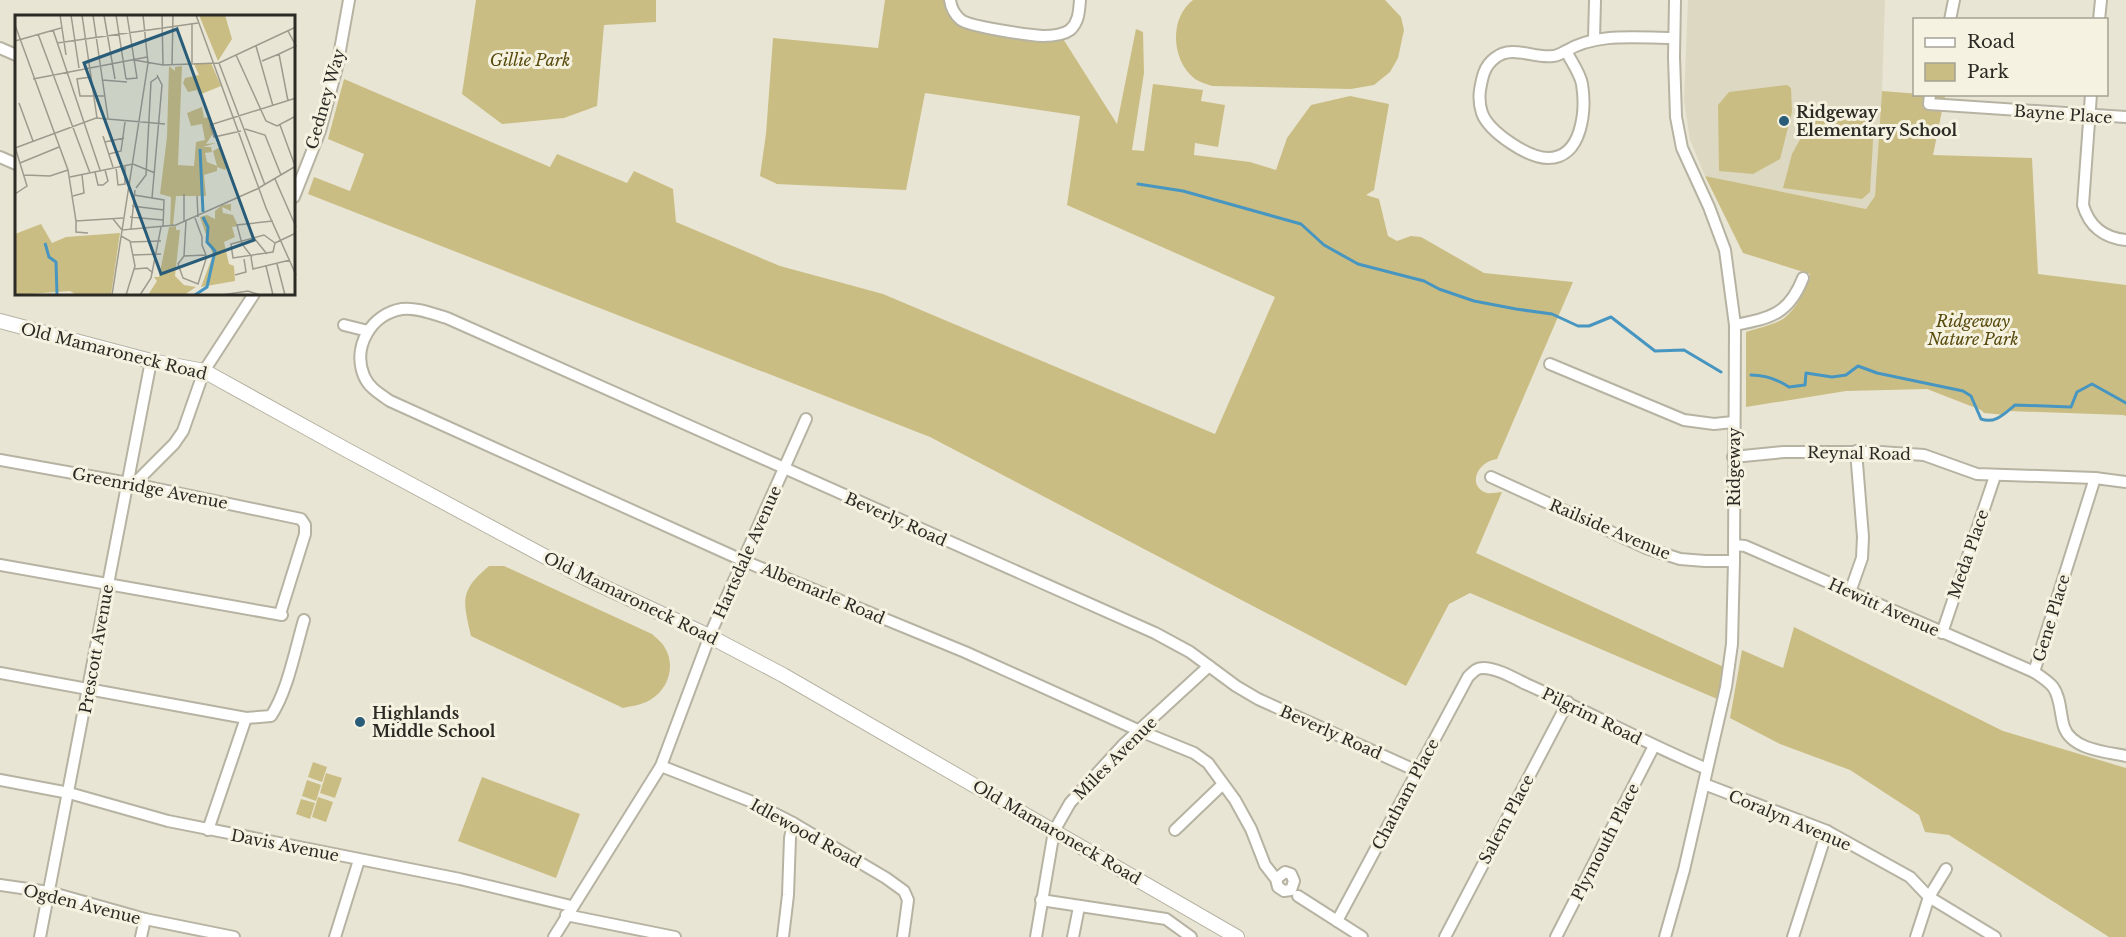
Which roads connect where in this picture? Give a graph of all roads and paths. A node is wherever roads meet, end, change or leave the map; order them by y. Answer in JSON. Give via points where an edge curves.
{"nodes":[{"id":1,"x":349,"y":0,"type":"edge"},
{"id":2,"x":950,"y":0,"type":"edge"},
{"id":3,"x":1080,"y":0,"type":"edge"},
{"id":4,"x":1595,"y":0,"type":"edge"},
{"id":5,"x":1675,"y":0,"type":"edge"},
{"id":6,"x":1954,"y":0,"type":"edge"},
{"id":7,"x":2101,"y":0,"type":"edge"},
{"id":8,"x":1950,"y":18,"type":"edge"},
{"id":9,"x":2099,"y":18,"type":"edge"},
{"id":10,"x":1673,"y":38,"type":"junction"},
{"id":11,"x":1594,"y":39,"type":"junction"},
{"id":12,"x":0,"y":48,"type":"edge"},
{"id":13,"x":1566,"y":51,"type":"junction"},
{"id":14,"x":15,"y":55,"type":"edge"},
{"id":15,"x":2091,"y":96,"type":"edge"},
{"id":16,"x":1929,"y":99,"type":"edge"},
{"id":17,"x":2089,"y":115,"type":"junction"},
{"id":18,"x":2126,"y":117,"type":"edge"},
{"id":19,"x":0,"y":157,"type":"edge"},
{"id":20,"x":296,"y":163,"type":"edge"},
{"id":21,"x":15,"y":164,"type":"edge"},
{"id":22,"x":305,"y":166,"type":"junction"},
{"id":23,"x":296,"y":191,"type":"edge"},
{"id":24,"x":2126,"y":240,"type":"edge"},
{"id":25,"x":1803,"y":278,"type":"dead end"},
{"id":26,"x":253,"y":296,"type":"edge"},
{"id":27,"x":0,"y":321,"type":"edge"},
{"id":28,"x":344,"y":325,"type":"dead end"},
{"id":29,"x":1735,"y":325,"type":"junction"},
{"id":30,"x":368,"y":331,"type":"junction"},
{"id":31,"x":151,"y":361,"type":"junction"},
{"id":32,"x":1550,"y":364,"type":"dead end"},
{"id":33,"x":204,"y":370,"type":"junction"},
{"id":34,"x":806,"y":419,"type":"dead end"},
{"id":35,"x":1733,"y":422,"type":"junction"},
{"id":36,"x":1856,"y":451,"type":"junction"},
{"id":37,"x":1733,"y":457,"type":"junction"},
{"id":38,"x":0,"y":460,"type":"edge"},
{"id":39,"x":783,"y":470,"type":"junction"},
{"id":40,"x":1995,"y":476,"type":"junction"},
{"id":41,"x":1491,"y":477,"type":"dead end"},
{"id":42,"x":2095,"y":478,"type":"junction"},
{"id":43,"x":2126,"y":482,"type":"edge"},
{"id":44,"x":131,"y":483,"type":"junction"},
{"id":45,"x":1734,"y":545,"type":"junction"},
{"id":46,"x":744,"y":561,"type":"junction"},
{"id":47,"x":1734,"y":561,"type":"junction"},
{"id":48,"x":0,"y":565,"type":"edge"},
{"id":49,"x":107,"y":584,"type":"junction"},
{"id":50,"x":1850,"y":592,"type":"junction"},
{"id":51,"x":304,"y":620,"type":"dead end"},
{"id":52,"x":1942,"y":633,"type":"junction"},
{"id":53,"x":710,"y":636,"type":"junction"},
{"id":54,"x":1209,"y":666,"type":"junction"},
{"id":55,"x":1475,"y":669,"type":"joint"},
{"id":56,"x":2034,"y":672,"type":"junction"},
{"id":57,"x":0,"y":673,"type":"edge"},
{"id":58,"x":88,"y":690,"type":"junction"},
{"id":59,"x":1568,"y":702,"type":"junction"},
{"id":60,"x":246,"y":718,"type":"junction"},
{"id":61,"x":1140,"y":731,"type":"junction"},
{"id":62,"x":1654,"y":746,"type":"junction"},
{"id":63,"x":2126,"y":756,"type":"edge"},
{"id":64,"x":661,"y":766,"type":"junction"},
{"id":65,"x":1707,"y":769,"type":"junction"},
{"id":66,"x":1417,"y":771,"type":"junction"},
{"id":67,"x":0,"y":780,"type":"edge"},
{"id":68,"x":1704,"y":783,"type":"junction"},
{"id":69,"x":1223,"y":784,"type":"junction"},
{"id":70,"x":69,"y":793,"type":"junction"},
{"id":71,"x":793,"y":824,"type":"junction"},
{"id":72,"x":208,"y":830,"type":"junction"},
{"id":73,"x":1174,"y":830,"type":"dead end"},
{"id":74,"x":1054,"y":831,"type":"junction"},
{"id":75,"x":1827,"y":831,"type":"junction"},
{"id":76,"x":359,"y":860,"type":"junction"},
{"id":77,"x":1946,"y":869,"type":"dead end"},
{"id":78,"x":1276,"y":879,"type":"dead end"},
{"id":79,"x":0,"y":885,"type":"edge"},
{"id":80,"x":49,"y":892,"type":"junction"},
{"id":81,"x":1298,"y":896,"type":"dead end"},
{"id":82,"x":1929,"y":897,"type":"junction"},
{"id":83,"x":1041,"y":900,"type":"junction"},
{"id":84,"x":1079,"y":907,"type":"junction"},
{"id":85,"x":568,"y":911,"type":"junction"},
{"id":86,"x":145,"y":920,"type":"junction"},
{"id":87,"x":1337,"y":921,"type":"junction"},
{"id":88,"x":40,"y":937,"type":"edge"},
{"id":89,"x":141,"y":937,"type":"edge"},
{"id":90,"x":234,"y":937,"type":"edge"},
{"id":91,"x":335,"y":937,"type":"edge"},
{"id":92,"x":554,"y":937,"type":"edge"},
{"id":93,"x":675,"y":937,"type":"edge"},
{"id":94,"x":783,"y":937,"type":"edge"},
{"id":95,"x":903,"y":937,"type":"edge"},
{"id":96,"x":1036,"y":937,"type":"edge"},
{"id":97,"x":1073,"y":937,"type":"edge"},
{"id":98,"x":1191,"y":937,"type":"edge"},
{"id":99,"x":1237,"y":937,"type":"edge"},
{"id":100,"x":1362,"y":937,"type":"edge"},
{"id":101,"x":1445,"y":937,"type":"edge"},
{"id":102,"x":1556,"y":937,"type":"edge"},
{"id":103,"x":1665,"y":937,"type":"edge"},
{"id":104,"x":1793,"y":937,"type":"edge"},
{"id":105,"x":1917,"y":937,"type":"edge"},
{"id":106,"x":1995,"y":937,"type":"edge"}],
"edges":[{"from":1,"to":22,"type":"street","name":"Gedney Way","via":[[333,83],[320,131]]},
{"from":2,"to":3,"type":"street","via":[[958,18],[970,24],[1042,36],[1071,28]]},
{"from":4,"to":11,"type":"street"},
{"from":5,"to":10,"type":"street","name":"Ridgeway"},
{"from":6,"to":8,"type":"street"},
{"from":7,"to":9,"type":"street"},
{"from":10,"to":11,"type":"street"},
{"from":10,"to":29,"type":"street","name":"Ridgeway","via":[[1676,117],[1682,148],[1725,250]]},
{"from":11,"to":13,"type":"street"},
{"from":12,"to":14,"type":"street"},
{"from":13,"to":13,"type":"street","via":[[1582,82],[1582,126],[1578,138],[1560,156],[1548,158],[1523,151],[1482,114],[1483,73],[1494,58],[1510,52],[1554,56]]},
{"from":15,"to":17,"type":"street"},
{"from":16,"to":17,"type":"street","name":"Bayne Place"},
{"from":17,"to":18,"type":"street","name":"Bayne Place"},
{"from":17,"to":24,"type":"street","via":[[2083,205],[2095,228],[2106,236]]},
{"from":19,"to":21,"type":"street"},
{"from":20,"to":22,"type":"street"},
{"from":22,"to":23,"type":"street","name":"Gedney Way"},
{"from":25,"to":29,"type":"street","via":[[1779,313]]},
{"from":26,"to":33,"type":"street"},
{"from":27,"to":31,"type":"main road","name":"Old Mamaroneck Road"},
{"from":28,"to":30,"type":"street"},
{"from":29,"to":35,"type":"street","name":"Ridgeway"},
{"from":30,"to":39,"type":"street","name":"Beverly Road","via":[[389,312],[404,309],[447,318]]},
{"from":30,"to":46,"type":"street","name":"Albemarle Road","via":[[361,348],[365,378],[390,401]]},
{"from":31,"to":33,"type":"main road","name":"Old Mamaroneck Road"},
{"from":31,"to":44,"type":"street","name":"Prescott Avenue"},
{"from":32,"to":35,"type":"street","via":[[1684,420]]},
{"from":33,"to":44,"type":"street","via":[[183,431]]},
{"from":33,"to":53,"type":"main road","name":"Old Mamaroneck Road","via":[[585,578]]},
{"from":34,"to":39,"type":"street","name":"Hartsdale Avenue"},
{"from":35,"to":37,"type":"street","name":"Ridgeway"},
{"from":36,"to":37,"type":"street","name":"Reynal Road"},
{"from":36,"to":40,"type":"street","name":"Reynal Road","via":[[1924,454],[1977,474]]},
{"from":36,"to":50,"type":"street","via":[[1862,558]]},
{"from":37,"to":45,"type":"street","name":"Ridgeway"},
{"from":38,"to":44,"type":"street","name":"Greenridge Avenue"},
{"from":39,"to":46,"type":"street","name":"Hartsdale Avenue"},
{"from":39,"to":54,"type":"street","name":"Beverly Road","via":[[1155,633]]},
{"from":40,"to":42,"type":"street","name":"Reynal Road"},
{"from":40,"to":52,"type":"street","name":"Meda Place"},
{"from":41,"to":47,"type":"street","name":"Railside Avenue","via":[[1646,548],[1680,559]]},
{"from":42,"to":43,"type":"street","name":"Reynal Road"},
{"from":42,"to":56,"type":"street","name":"Gene Place"},
{"from":44,"to":49,"type":"street","name":"Prescott Avenue"},
{"from":44,"to":49,"type":"street","name":"Greenridge Avenue","via":[[299,518],[305,525],[305,534],[281,614]]},
{"from":45,"to":47,"type":"street","name":"Ridgeway"},
{"from":45,"to":50,"type":"street","name":"Hewitt Avenue","via":[[1745,546]]},
{"from":46,"to":53,"type":"street","name":"Hartsdale Avenue"},
{"from":46,"to":61,"type":"street","name":"Albemarle Road","via":[[965,652]]},
{"from":47,"to":65,"type":"street","name":"Ridgeway","via":[[1732,644]]},
{"from":48,"to":49,"type":"street"},
{"from":49,"to":58,"type":"street","name":"Prescott Avenue"},
{"from":50,"to":52,"type":"street","name":"Hewitt Avenue"},
{"from":51,"to":60,"type":"street","via":[[276,709],[271,716]]},
{"from":52,"to":56,"type":"street","name":"Hewitt Avenue"},
{"from":53,"to":64,"type":"street","name":"Hartsdale Avenue"},
{"from":53,"to":74,"type":"main road","name":"Old Mamaroneck Road"},
{"from":54,"to":61,"type":"street","name":"Miles Avenue"},
{"from":54,"to":66,"type":"street","name":"Beverly Road","via":[[1258,699]]},
{"from":55,"to":59,"type":"street","name":"Pilgrim Road","via":[[1497,671]]},
{"from":55,"to":66,"type":"street","name":"Chatham Place"},
{"from":56,"to":63,"type":"street","name":"Gene Place","via":[[2053,687],[2064,729],[2081,744]]},
{"from":57,"to":58,"type":"street"},
{"from":58,"to":60,"type":"street"},
{"from":58,"to":70,"type":"street","name":"Prescott Avenue"},
{"from":59,"to":62,"type":"street","name":"Pilgrim Road"},
{"from":59,"to":101,"type":"street","name":"Salem Place"},
{"from":60,"to":72,"type":"street"},
{"from":61,"to":69,"type":"street","name":"Albemarle Road","via":[[1194,753],[1208,762]]},
{"from":61,"to":74,"type":"street","name":"Miles Avenue","via":[[1070,803]]},
{"from":62,"to":65,"type":"street","name":"Pilgrim Road"},
{"from":62,"to":102,"type":"street","name":"Plymouth Place"},
{"from":64,"to":71,"type":"street","name":"Idlewood Road","via":[[750,801]]},
{"from":64,"to":85,"type":"street","name":"Hartsdale Avenue"},
{"from":65,"to":68,"type":"street","name":"Ridgeway"},
{"from":66,"to":87,"type":"street","name":"Chatham Place"},
{"from":67,"to":70,"type":"street","name":"Davis Avenue"},
{"from":68,"to":75,"type":"street","name":"Coralyn Avenue"},
{"from":68,"to":103,"type":"street","name":"Ridgeway"},
{"from":69,"to":73,"type":"street"},
{"from":69,"to":78,"type":"street","name":"Albemarle Road"},
{"from":70,"to":72,"type":"street","name":"Davis Avenue"},
{"from":70,"to":80,"type":"street","name":"Prescott Avenue"},
{"from":71,"to":94,"type":"street"},
{"from":71,"to":95,"type":"street","name":"Idlewood Road","via":[[904,891],[908,900]]},
{"from":72,"to":76,"type":"street","name":"Davis Avenue"},
{"from":74,"to":83,"type":"street","name":"Miles Avenue"},
{"from":74,"to":99,"type":"main road","name":"Old Mamaroneck Road"},
{"from":75,"to":82,"type":"street","name":"Coralyn Avenue","via":[[1910,877]]},
{"from":75,"to":104,"type":"street"},
{"from":76,"to":85,"type":"street","name":"Davis Avenue","via":[[460,879]]},
{"from":76,"to":91,"type":"street"},
{"from":77,"to":82,"type":"street"},
{"from":79,"to":80,"type":"street","name":"Ogden Avenue"},
{"from":80,"to":86,"type":"street","name":"Ogden Avenue"},
{"from":80,"to":88,"type":"street","name":"Prescott Avenue"},
{"from":81,"to":87,"type":"street"},
{"from":82,"to":105,"type":"street"},
{"from":82,"to":106,"type":"street","name":"Coralyn Avenue"},
{"from":83,"to":84,"type":"street"},
{"from":83,"to":96,"type":"street","name":"Miles Avenue"},
{"from":84,"to":97,"type":"street"},
{"from":84,"to":98,"type":"street","via":[[1166,919]]},
{"from":85,"to":92,"type":"street","name":"Hartsdale Avenue"},
{"from":85,"to":93,"type":"street","name":"Davis Avenue"},
{"from":86,"to":89,"type":"street"},
{"from":86,"to":90,"type":"street","name":"Ogden Avenue"},
{"from":87,"to":100,"type":"street"}]}
